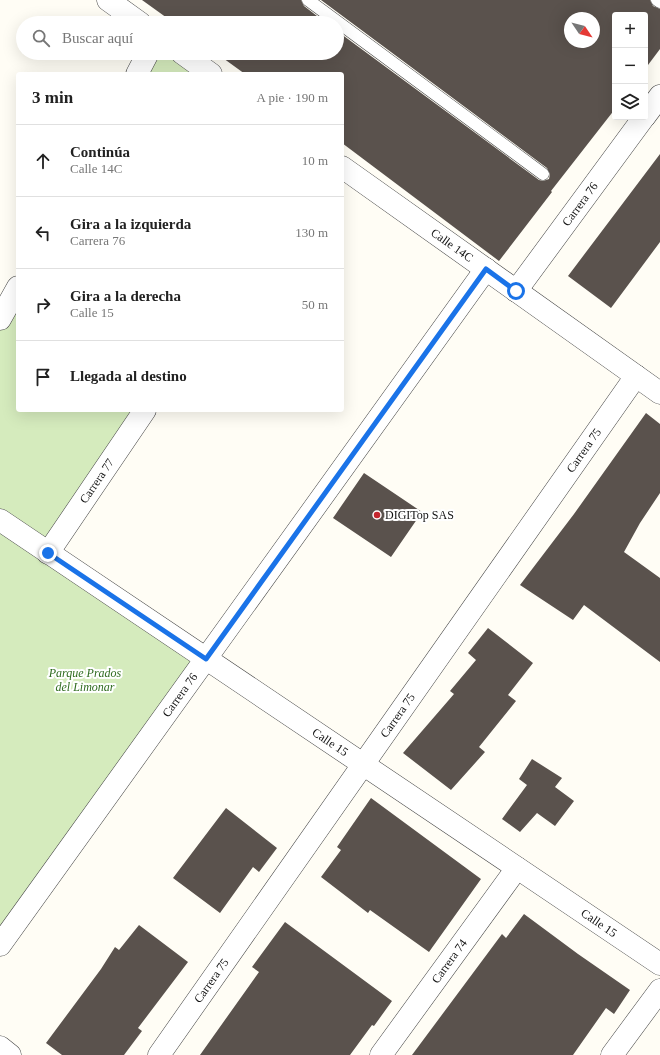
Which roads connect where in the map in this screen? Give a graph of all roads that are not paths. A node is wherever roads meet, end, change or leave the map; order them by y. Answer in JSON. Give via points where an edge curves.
{"nodes":[{"id":1,"x":108,"y":0,"type":"edge"},
{"id":2,"x":308,"y":0,"type":"edge"},
{"id":3,"x":657,"y":0,"type":"edge"},
{"id":4,"x":660,"y":2,"type":"edge"},
{"id":5,"x":130,"y":16,"type":"edge"},
{"id":6,"x":330,"y":16,"type":"edge"},
{"id":7,"x":344,"y":27,"type":"edge"},
{"id":8,"x":144,"y":60,"type":"edge"},
{"id":9,"x":192,"y":60,"type":"edge"},
{"id":10,"x":138,"y":72,"type":"edge"},
{"id":11,"x":208,"y":72,"type":"edge"},
{"id":12,"x":660,"y":96,"type":"edge"},
{"id":13,"x":648,"y":113,"type":"edge"},
{"id":14,"x":643,"y":120,"type":"edge"},
{"id":15,"x":344,"y":168,"type":"edge"},
{"id":16,"x":543,"y":174,"type":"dead end"},
{"id":17,"x":486,"y":269,"type":"junction"},
{"id":18,"x":16,"y":291,"type":"edge"},
{"id":19,"x":516,"y":291,"type":"junction"},
{"id":20,"x":0,"y":319,"type":"edge"},
{"id":21,"x":636,"y":376,"type":"junction"},
{"id":22,"x":660,"y":393,"type":"edge"},
{"id":23,"x":144,"y":412,"type":"edge"},
{"id":24,"x":0,"y":520,"type":"edge"},
{"id":25,"x":48,"y":553,"type":"junction"},
{"id":26,"x":206,"y":659,"type":"junction"},
{"id":27,"x":363,"y":765,"type":"junction"},
{"id":28,"x":518,"y":868,"type":"junction"},
{"id":29,"x":0,"y":945,"type":"edge"},
{"id":30,"x":660,"y":964,"type":"edge"},
{"id":31,"x":660,"y":990,"type":"edge"},
{"id":32,"x":0,"y":1047,"type":"edge"},
{"id":33,"x":10,"y":1055,"type":"edge"},
{"id":34,"x":159,"y":1055,"type":"edge"},
{"id":35,"x":381,"y":1055,"type":"edge"},
{"id":36,"x":612,"y":1055,"type":"edge"}],
"edges":[{"from":1,"to":5,"type":"street"},
{"from":2,"to":6,"type":"lane"},
{"from":3,"to":4,"type":"lane"},
{"from":7,"to":16,"type":"lane"},
{"from":8,"to":10,"type":"street"},
{"from":9,"to":11,"type":"street"},
{"from":12,"to":13,"type":"street","name":"Carrera 76"},
{"from":14,"to":19,"type":"street","name":"Carrera 76"},
{"from":15,"to":17,"type":"street","name":"Calle 14C"},
{"from":17,"to":19,"type":"street","name":"Calle 14C"},
{"from":17,"to":26,"type":"street","name":"Carrera 76"},
{"from":18,"to":20,"type":"street"},
{"from":19,"to":21,"type":"street","name":"Calle 14C"},
{"from":21,"to":22,"type":"street","name":"Calle 14C"},
{"from":21,"to":27,"type":"street","name":"Carrera 75"},
{"from":23,"to":25,"type":"street","name":"Carrera 77"},
{"from":24,"to":25,"type":"street","name":"Calle 15"},
{"from":25,"to":26,"type":"street","name":"Calle 15"},
{"from":26,"to":27,"type":"street","name":"Calle 15"},
{"from":26,"to":29,"type":"street","name":"Carrera 76"},
{"from":27,"to":28,"type":"street","name":"Calle 15"},
{"from":27,"to":34,"type":"street","name":"Carrera 75"},
{"from":28,"to":30,"type":"street","name":"Calle 15"},
{"from":28,"to":35,"type":"street","name":"Carrera 74"},
{"from":31,"to":36,"type":"street"},
{"from":32,"to":33,"type":"street"}]}
